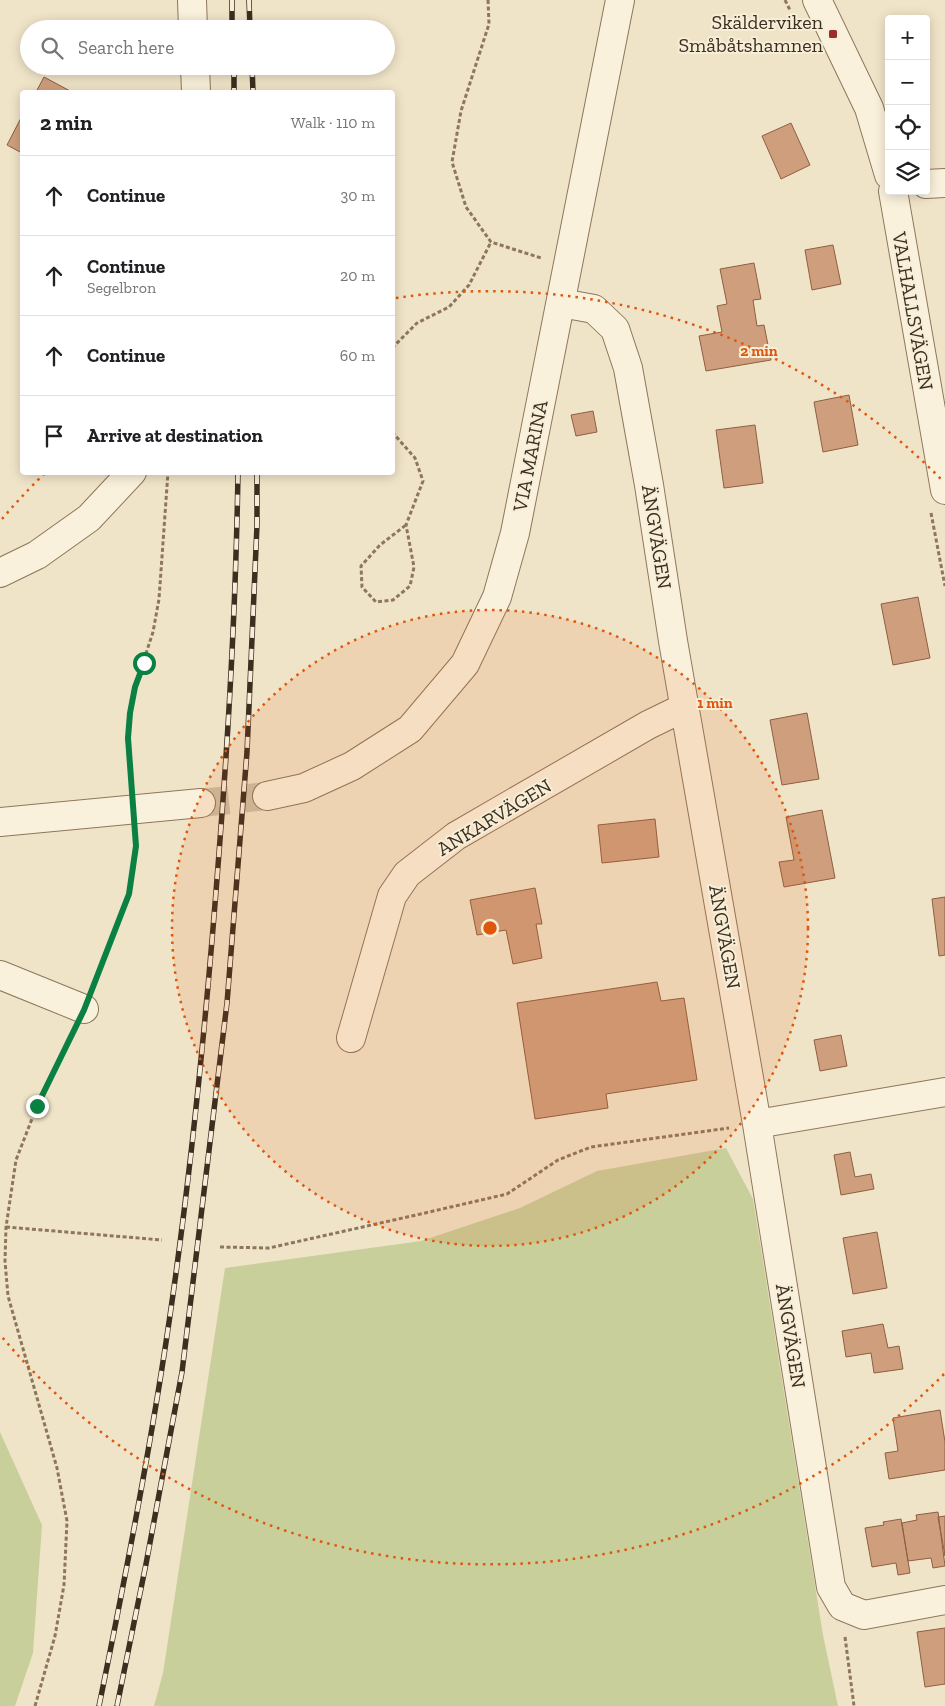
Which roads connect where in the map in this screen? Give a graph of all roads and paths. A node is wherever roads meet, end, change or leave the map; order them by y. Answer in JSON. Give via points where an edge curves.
{"nodes":[{"id":1,"x":192,"y":0,"type":"edge"},
{"id":2,"x":488,"y":0,"type":"edge"},
{"id":3,"x":620,"y":0,"type":"edge"},
{"id":4,"x":817,"y":0,"type":"edge"},
{"id":5,"x":193,"y":20,"type":"edge"},
{"id":6,"x":195,"y":75,"type":"edge"},
{"id":7,"x":196,"y":90,"type":"edge"},
{"id":8,"x":885,"y":163,"type":"edge"},
{"id":9,"x":945,"y":183,"type":"edge"},
{"id":10,"x":930,"y":184,"type":"edge"},
{"id":11,"x":894,"y":195,"type":"edge"},
{"id":12,"x":491,"y":242,"type":"junction"},
{"id":13,"x":547,"y":260,"type":"dead end"},
{"id":14,"x":561,"y":303,"type":"junction"},
{"id":15,"x":395,"y":345,"type":"edge"},
{"id":16,"x":395,"y":435,"type":"edge"},
{"id":17,"x":129,"y":475,"type":"edge"},
{"id":18,"x":168,"y":475,"type":"edge"},
{"id":19,"x":945,"y":490,"type":"edge"},
{"id":20,"x":406,"y":525,"type":"junction"},
{"id":21,"x":0,"y":573,"type":"edge"},
{"id":22,"x":685,"y":707,"type":"junction"},
{"id":23,"x":267,"y":796,"type":"tunnel mouth"},
{"id":24,"x":201,"y":803,"type":"tunnel mouth"},
{"id":25,"x":0,"y":822,"type":"edge"},
{"id":26,"x":0,"y":975,"type":"edge"},
{"id":27,"x":84,"y":1010,"type":"junction"},
{"id":28,"x":351,"y":1038,"type":"dead end"},
{"id":29,"x":945,"y":1092,"type":"edge"},
{"id":30,"x":757,"y":1124,"type":"junction"},
{"id":31,"x":6,"y":1228,"type":"junction"},
{"id":32,"x":162,"y":1240,"type":"dead end"},
{"id":33,"x":220,"y":1247,"type":"dead end"},
{"id":34,"x":945,"y":1600,"type":"edge"},
{"id":35,"x":842,"y":1606,"type":"junction"},
{"id":36,"x":35,"y":1706,"type":"edge"},
{"id":37,"x":854,"y":1706,"type":"edge"}],
"edges":[{"from":1,"to":5,"type":"street"},
{"from":2,"to":12,"type":"path","via":[[489,24],[461,111],[452,162],[466,207]]},
{"from":3,"to":14,"type":"street","name":"VIA MARINA"},
{"from":4,"to":8,"type":"street","via":[[868,108]]},
{"from":6,"to":7,"type":"street"},
{"from":9,"to":10,"type":"street"},
{"from":11,"to":19,"type":"street","name":"VALHALLSVÄGEN"},
{"from":12,"to":13,"type":"path"},
{"from":12,"to":15,"type":"path","via":[[469,285],[449,307],[418,323]]},
{"from":14,"to":22,"type":"street","name":"ÄNGVÄGEN","via":[[594,309],[615,329],[628,368]]},
{"from":14,"to":23,"type":"street","name":"VIA MARINA","via":[[515,533],[497,596],[465,664],[410,729],[352,766],[304,788]]},
{"from":16,"to":20,"type":"path","via":[[415,458],[423,481]]},
{"from":17,"to":21,"type":"street","via":[[89,518],[37,555]]},
{"from":18,"to":27,"type":"path","bridge":true,"via":[[159,599],[130,713],[128,738],[136,846],[134,869],[129,894]]},
{"from":20,"to":20,"type":"path","via":[[380,545],[361,566],[362,587],[376,602],[393,600],[410,586],[414,567]]},
{"from":22,"to":28,"type":"street","name":"ANKARVÄGEN","via":[[456,836],[407,874],[392,896]]},
{"from":22,"to":30,"type":"street","name":"ÄNGVÄGEN"},
{"from":24,"to":25,"type":"street"},
{"from":26,"to":27,"type":"street"},
{"from":27,"to":31,"type":"path","via":[[37,1106],[16,1160]]},
{"from":29,"to":30,"type":"street"},
{"from":30,"to":33,"type":"path","via":[[591,1147],[558,1160],[507,1194],[269,1248]]},
{"from":30,"to":35,"type":"street","name":"ÄNGVÄGEN","via":[[831,1587]]},
{"from":31,"to":32,"type":"path"},
{"from":31,"to":36,"type":"path","via":[[8,1296],[57,1468],[67,1521],[64,1585],[55,1636]]},
{"from":34,"to":35,"type":"street","via":[[864,1615]]},
{"from":35,"to":37,"type":"path"}]}
